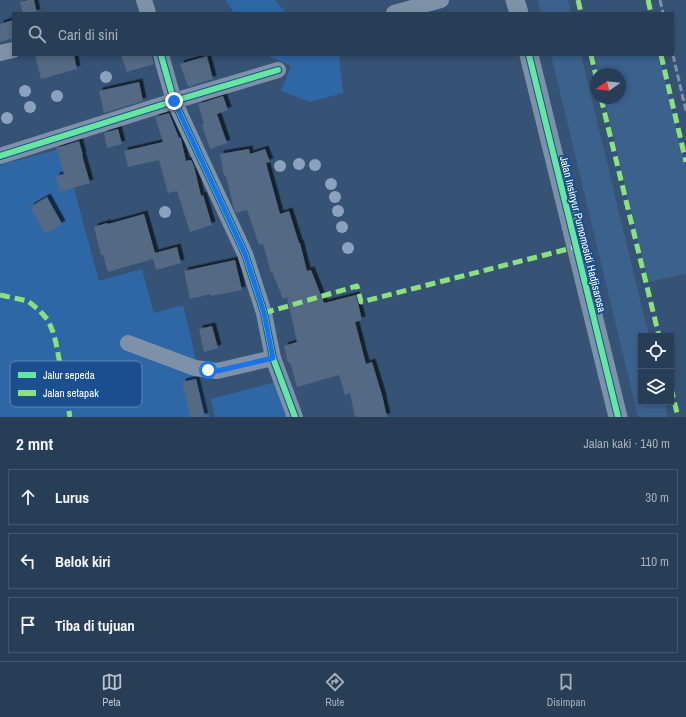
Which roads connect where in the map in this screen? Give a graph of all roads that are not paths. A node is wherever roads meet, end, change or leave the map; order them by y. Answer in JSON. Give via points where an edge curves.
{"nodes":[{"id":1,"x":144,"y":0,"type":"edge"},
{"id":2,"x":441,"y":0,"type":"edge"},
{"id":3,"x":515,"y":0,"type":"edge"},
{"id":4,"x":148,"y":12,"type":"edge"},
{"id":5,"x":398,"y":12,"type":"edge"},
{"id":6,"x":519,"y":12,"type":"edge"},
{"id":7,"x":12,"y":50,"type":"edge"},
{"id":8,"x":0,"y":53,"type":"edge"},
{"id":9,"x":160,"y":56,"type":"edge"},
{"id":10,"x":529,"y":56,"type":"edge"},
{"id":11,"x":278,"y":70,"type":"dead end"},
{"id":12,"x":174,"y":101,"type":"junction"},
{"id":13,"x":0,"y":156,"type":"edge"},
{"id":14,"x":128,"y":343,"type":"dead end"},
{"id":15,"x":273,"y":358,"type":"junction"},
{"id":16,"x":295,"y":417,"type":"edge"},
{"id":17,"x":618,"y":417,"type":"edge"}],
"edges":[{"from":1,"to":4,"type":"street"},
{"from":2,"to":5,"type":"street"},
{"from":3,"to":6,"type":"street"},
{"from":7,"to":8,"type":"street"},
{"from":9,"to":12,"type":"street"},
{"from":10,"to":17,"type":"street","name":"Jalan Insinyur Purnomosidi Hadjisarosa"},
{"from":11,"to":12,"type":"street"},
{"from":12,"to":13,"type":"street"},
{"from":12,"to":15,"type":"street","via":[[245,254],[264,313]]},
{"from":14,"to":15,"type":"street","via":[[195,368],[217,371]]},
{"from":15,"to":16,"type":"street"}]}
